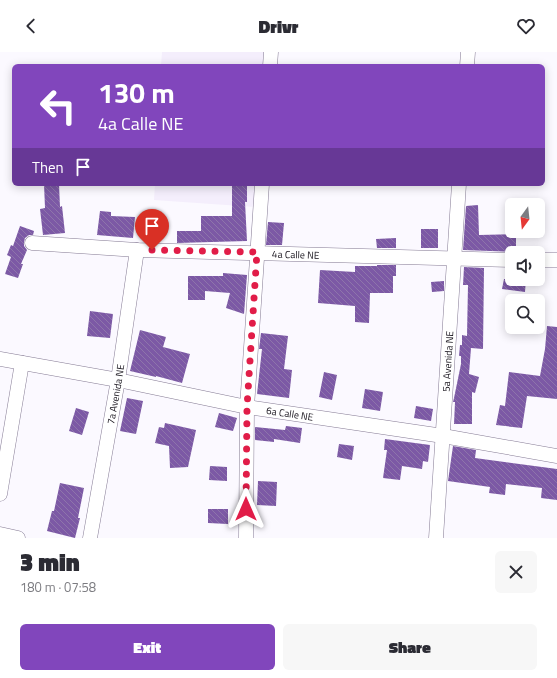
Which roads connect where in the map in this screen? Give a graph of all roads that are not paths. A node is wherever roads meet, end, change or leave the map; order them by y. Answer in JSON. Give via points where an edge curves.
{"nodes":[{"id":1,"x":271,"y":52,"type":"edge"},
{"id":2,"x":468,"y":52,"type":"edge"},
{"id":3,"x":270,"y":64,"type":"edge"},
{"id":4,"x":467,"y":64,"type":"edge"},
{"id":5,"x":262,"y":186,"type":"edge"},
{"id":6,"x":459,"y":186,"type":"edge"},
{"id":7,"x":32,"y":243,"type":"dead end"},
{"id":8,"x":137,"y":250,"type":"junction"},
{"id":9,"x":257,"y":252,"type":"junction"},
{"id":10,"x":453,"y":259,"type":"junction"},
{"id":11,"x":505,"y":260,"type":"edge"},
{"id":12,"x":545,"y":260,"type":"edge"},
{"id":13,"x":557,"y":260,"type":"edge"},
{"id":14,"x":0,"y":359,"type":"edge"},
{"id":15,"x":22,"y":363,"type":"junction"},
{"id":16,"x":118,"y":380,"type":"junction"},
{"id":17,"x":247,"y":407,"type":"junction"},
{"id":18,"x":443,"y":436,"type":"junction"},
{"id":19,"x":557,"y":456,"type":"edge"},
{"id":20,"x":0,"y":494,"type":"edge"},
{"id":21,"x":0,"y":534,"type":"edge"},
{"id":22,"x":18,"y":538,"type":"edge"},
{"id":23,"x":90,"y":538,"type":"edge"},
{"id":24,"x":246,"y":538,"type":"edge"},
{"id":25,"x":436,"y":538,"type":"edge"}],
"edges":[{"from":1,"to":3,"type":"street"},
{"from":2,"to":4,"type":"street"},
{"from":5,"to":9,"type":"street"},
{"from":6,"to":10,"type":"street","name":"5a Avenida NE"},
{"from":7,"to":8,"type":"street","name":"4a Calle NE"},
{"from":8,"to":9,"type":"street","name":"4a Calle NE"},
{"from":8,"to":16,"type":"street","name":"7a Avenida NE"},
{"from":9,"to":10,"type":"street","name":"4a Calle NE"},
{"from":9,"to":17,"type":"street"},
{"from":10,"to":11,"type":"street","name":"4a Calle NE"},
{"from":10,"to":18,"type":"street","name":"5a Avenida NE"},
{"from":12,"to":13,"type":"street"},
{"from":14,"to":15,"type":"street","name":"6a Calle NE"},
{"from":15,"to":16,"type":"street","name":"6a Calle NE"},
{"from":15,"to":20,"type":"street"},
{"from":16,"to":17,"type":"street","name":"6a Calle NE"},
{"from":16,"to":23,"type":"street","name":"7a Avenida NE"},
{"from":17,"to":18,"type":"street","name":"6a Calle NE"},
{"from":17,"to":24,"type":"street"},
{"from":18,"to":19,"type":"street","name":"6a Calle NE"},
{"from":18,"to":25,"type":"street","name":"5a Avenida NE"},
{"from":21,"to":22,"type":"street"}]}
